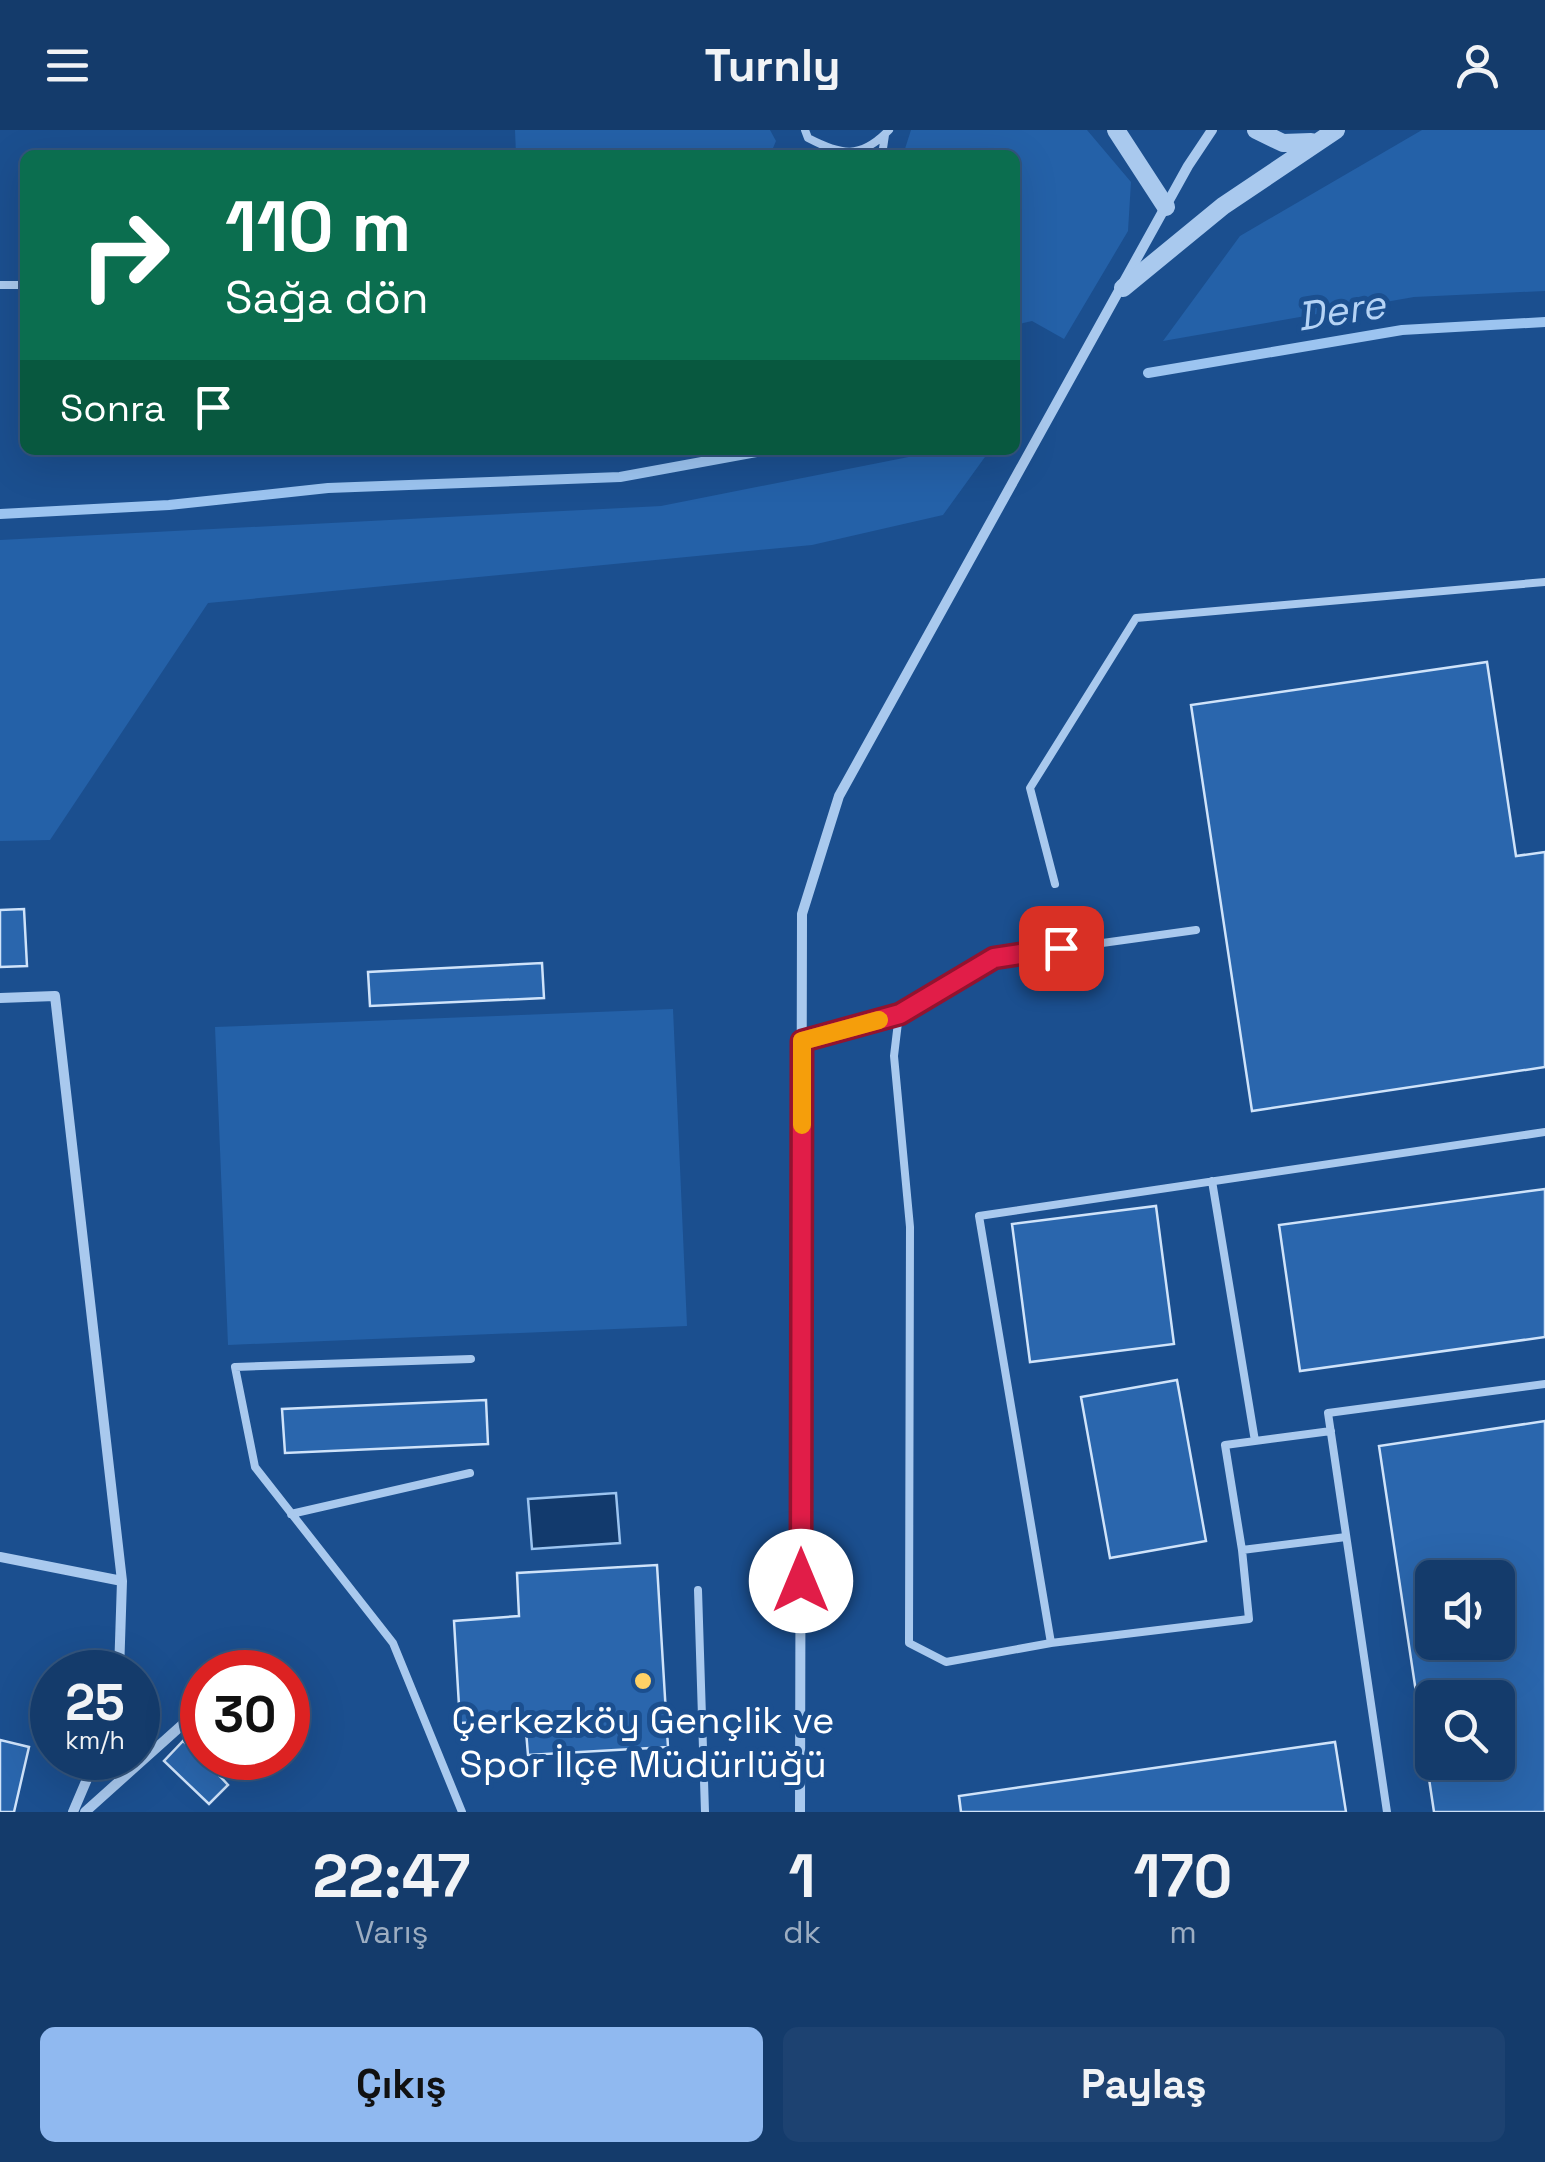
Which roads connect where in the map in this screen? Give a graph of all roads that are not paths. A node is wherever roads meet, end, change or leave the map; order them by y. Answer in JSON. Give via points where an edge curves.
{"nodes":[{"id":1,"x":805,"y":130,"type":"edge"},
{"id":2,"x":1116,"y":130,"type":"edge"},
{"id":3,"x":1212,"y":130,"type":"edge"},
{"id":4,"x":1256,"y":130,"type":"edge"},
{"id":5,"x":1336,"y":130,"type":"edge"},
{"id":6,"x":887,"y":132,"type":"edge"},
{"id":7,"x":1317,"y":141,"type":"junction"},
{"id":8,"x":830,"y":150,"type":"edge"},
{"id":9,"x":858,"y":150,"type":"edge"},
{"id":10,"x":1166,"y":207,"type":"junction"},
{"id":11,"x":1123,"y":288,"type":"junction"},
{"id":12,"x":1545,"y":582,"type":"edge"},
{"id":13,"x":1055,"y":884,"type":"dead end"},
{"id":14,"x":1196,"y":930,"type":"dead end"},
{"id":15,"x":0,"y":998,"type":"edge"},
{"id":16,"x":900,"y":1014,"type":"junction"},
{"id":17,"x":802,"y":1041,"type":"junction"},
{"id":18,"x":1545,"y":1132,"type":"edge"},
{"id":19,"x":1212,"y":1182,"type":"junction"},
{"id":20,"x":472,"y":1358,"type":"dead end"},
{"id":21,"x":1545,"y":1384,"type":"edge"},
{"id":22,"x":1331,"y":1431,"type":"junction"},
{"id":23,"x":1255,"y":1441,"type":"junction"},
{"id":24,"x":470,"y":1473,"type":"dead end"},
{"id":25,"x":292,"y":1514,"type":"junction"},
{"id":26,"x":1346,"y":1537,"type":"junction"},
{"id":27,"x":1242,"y":1550,"type":"junction"},
{"id":28,"x":0,"y":1556,"type":"edge"},
{"id":29,"x":122,"y":1580,"type":"junction"},
{"id":30,"x":698,"y":1590,"type":"dead end"},
{"id":31,"x":1051,"y":1643,"type":"junction"},
{"id":32,"x":120,"y":1650,"type":"edge"},
{"id":33,"x":180,"y":1727,"type":"edge"},
{"id":34,"x":87,"y":1780,"type":"edge"},
{"id":35,"x":73,"y":1812,"type":"edge"},
{"id":36,"x":84,"y":1812,"type":"edge"},
{"id":37,"x":462,"y":1812,"type":"edge"},
{"id":38,"x":706,"y":1812,"type":"edge"},
{"id":39,"x":800,"y":1812,"type":"edge"},
{"id":40,"x":1387,"y":1812,"type":"edge"}],
"edges":[{"from":1,"to":8,"type":"lane"},
{"from":2,"to":10,"type":"street"},
{"from":3,"to":10,"type":"street"},
{"from":4,"to":7,"type":"street","via":[[1284,143]]},
{"from":5,"to":7,"type":"street"},
{"from":6,"to":9,"type":"lane"},
{"from":7,"to":11,"type":"street"},
{"from":10,"to":11,"type":"street"},
{"from":11,"to":17,"type":"street","via":[[839,796],[802,914]]},
{"from":12,"to":13,"type":"lane","via":[[1136,618],[1030,788]]},
{"from":14,"to":16,"type":"lane","via":[[994,958]]},
{"from":15,"to":29,"type":"street","via":[[55,996]]},
{"from":16,"to":17,"type":"lane"},
{"from":16,"to":31,"type":"lane","via":[[894,1056],[910,1227],[910,1643],[946,1662]]},
{"from":17,"to":39,"type":"street"},
{"from":18,"to":19,"type":"lane"},
{"from":19,"to":23,"type":"lane"},
{"from":19,"to":31,"type":"lane","via":[[979,1216]]},
{"from":20,"to":25,"type":"lane","via":[[236,1366],[255,1468]]},
{"from":21,"to":22,"type":"lane","via":[[1328,1414]]},
{"from":22,"to":23,"type":"lane"},
{"from":22,"to":26,"type":"lane"},
{"from":23,"to":27,"type":"lane","via":[[1225,1445]]},
{"from":24,"to":25,"type":"lane"},
{"from":25,"to":37,"type":"lane","via":[[393,1643]]},
{"from":26,"to":27,"type":"lane"},
{"from":26,"to":40,"type":"lane"},
{"from":27,"to":31,"type":"lane","via":[[1249,1619]]},
{"from":28,"to":29,"type":"street"},
{"from":29,"to":32,"type":"street"},
{"from":30,"to":38,"type":"lane"},
{"from":33,"to":36,"type":"street"},
{"from":34,"to":35,"type":"street"}]}
